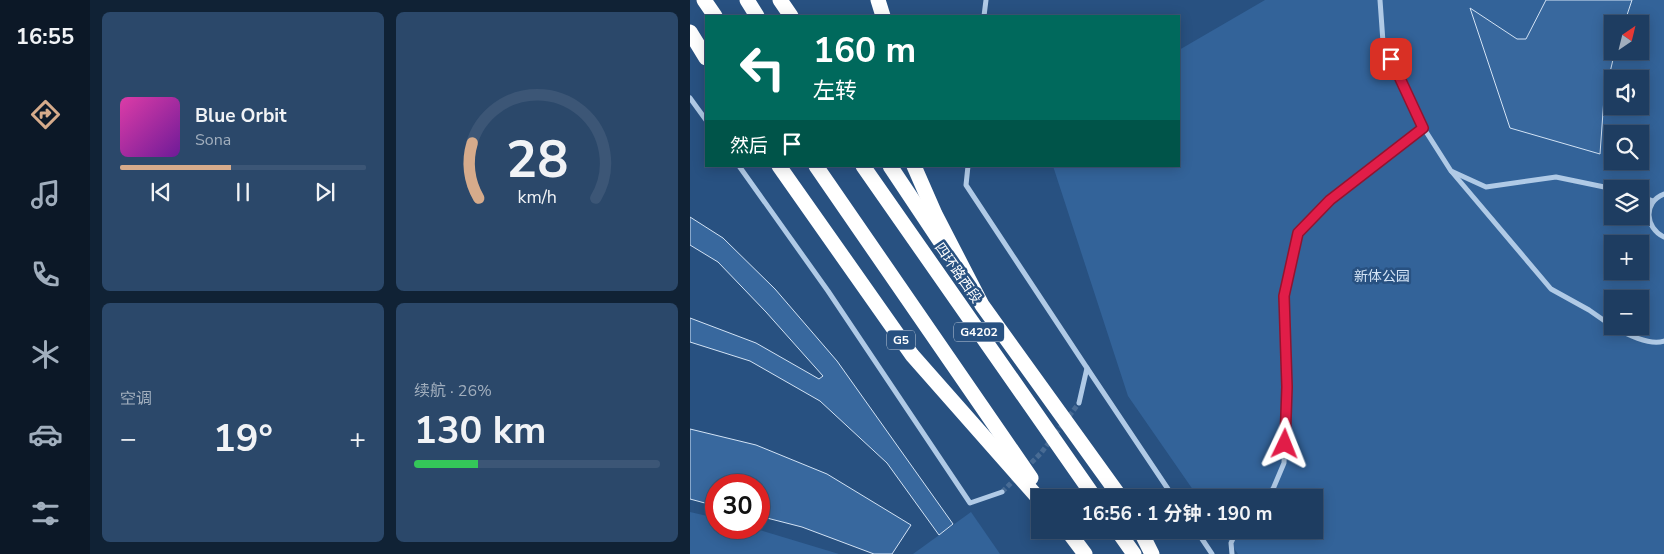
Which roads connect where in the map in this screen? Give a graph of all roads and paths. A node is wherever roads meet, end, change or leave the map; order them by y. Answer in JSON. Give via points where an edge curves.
{"nodes":[{"id":1,"x":704,"y":0,"type":"edge"},
{"id":2,"x":747,"y":0,"type":"edge"},
{"id":3,"x":780,"y":0,"type":"edge"},
{"id":4,"x":878,"y":0,"type":"edge"},
{"id":5,"x":986,"y":0,"type":"edge"},
{"id":6,"x":1380,"y":0,"type":"edge"},
{"id":7,"x":713,"y":15,"type":"edge"},
{"id":8,"x":756,"y":15,"type":"edge"},
{"id":9,"x":790,"y":15,"type":"edge"},
{"id":10,"x":883,"y":15,"type":"edge"},
{"id":11,"x":984,"y":15,"type":"edge"},
{"id":12,"x":690,"y":32,"type":"edge"},
{"id":13,"x":705,"y":56,"type":"edge"},
{"id":14,"x":690,"y":98,"type":"edge"},
{"id":15,"x":705,"y":119,"type":"edge"},
{"id":16,"x":1423,"y":128,"type":"junction"},
{"id":17,"x":740,"y":167,"type":"edge"},
{"id":18,"x":780,"y":167,"type":"edge"},
{"id":19,"x":817,"y":167,"type":"edge"},
{"id":20,"x":863,"y":167,"type":"edge"},
{"id":21,"x":891,"y":167,"type":"edge"},
{"id":22,"x":914,"y":167,"type":"edge"},
{"id":23,"x":968,"y":167,"type":"edge"},
{"id":24,"x":1451,"y":171,"type":"junction"},
{"id":25,"x":1604,"y":187,"type":"edge"},
{"id":26,"x":1664,"y":194,"type":"edge"},
{"id":27,"x":1649,"y":199,"type":"edge"},
{"id":28,"x":1653,"y":201,"type":"junction"},
{"id":29,"x":1664,"y":237,"type":"edge"},
{"id":30,"x":982,"y":305,"type":"junction"},
{"id":31,"x":1604,"y":320,"type":"edge"},
{"id":32,"x":1628,"y":335,"type":"edge"},
{"id":33,"x":1664,"y":341,"type":"edge"},
{"id":34,"x":1087,"y":368,"type":"junction"},
{"id":35,"x":1079,"y":403,"type":"tunnel mouth"},
{"id":36,"x":1039,"y":489,"type":"edge"},
{"id":37,"x":1089,"y":489,"type":"edge"},
{"id":38,"x":1115,"y":489,"type":"edge"},
{"id":39,"x":1168,"y":489,"type":"edge"},
{"id":40,"x":1273,"y":489,"type":"edge"},
{"id":41,"x":1031,"y":490,"type":"edge"},
{"id":42,"x":1002,"y":492,"type":"tunnel mouth"},
{"id":43,"x":1074,"y":539,"type":"edge"},
{"id":44,"x":1123,"y":539,"type":"edge"},
{"id":45,"x":1144,"y":539,"type":"edge"},
{"id":46,"x":1202,"y":539,"type":"edge"},
{"id":47,"x":1233,"y":539,"type":"edge"},
{"id":48,"x":1133,"y":553,"type":"edge"},
{"id":49,"x":1085,"y":554,"type":"edge"},
{"id":50,"x":1152,"y":554,"type":"edge"},
{"id":51,"x":1212,"y":554,"type":"edge"},
{"id":52,"x":1232,"y":554,"type":"edge"}],
"edges":[{"from":1,"to":7,"type":"highway"},
{"from":2,"to":8,"type":"highway"},
{"from":3,"to":9,"type":"highway"},
{"from":4,"to":10,"type":"highway"},
{"from":5,"to":11,"type":"street"},
{"from":6,"to":16,"type":"street","via":[[1383,42]]},
{"from":12,"to":13,"type":"highway"},
{"from":14,"to":15,"type":"street"},
{"from":16,"to":24,"type":"street"},
{"from":16,"to":40,"type":"street","via":[[1330,200],[1298,233],[1284,296],[1287,387],[1284,463]]},
{"from":17,"to":42,"type":"street","via":[[828,291],[970,503]]},
{"from":18,"to":41,"type":"highway","number":"G5","via":[[912,355]]},
{"from":19,"to":36,"type":"highway","number":"G4202"},
{"from":20,"to":37,"type":"highway","name":"四环路西段","number":"G4202"},
{"from":21,"to":30,"type":"highway"},
{"from":22,"to":30,"type":"highway"},
{"from":23,"to":34,"type":"street","via":[[966,185]]},
{"from":24,"to":25,"type":"street","via":[[1486,187],[1556,177]]},
{"from":24,"to":31,"type":"street","via":[[1551,289]]},
{"from":26,"to":28,"type":"street"},
{"from":27,"to":28,"type":"street"},
{"from":28,"to":29,"type":"street","via":[[1649,222]]},
{"from":30,"to":38,"type":"highway"},
{"from":32,"to":33,"type":"street","via":[[1658,343]]},
{"from":34,"to":35,"type":"street"},
{"from":34,"to":39,"type":"street"},
{"from":43,"to":49,"type":"highway"},
{"from":44,"to":48,"type":"highway"},
{"from":45,"to":50,"type":"highway"},
{"from":46,"to":51,"type":"street"},
{"from":47,"to":52,"type":"street"}]}
